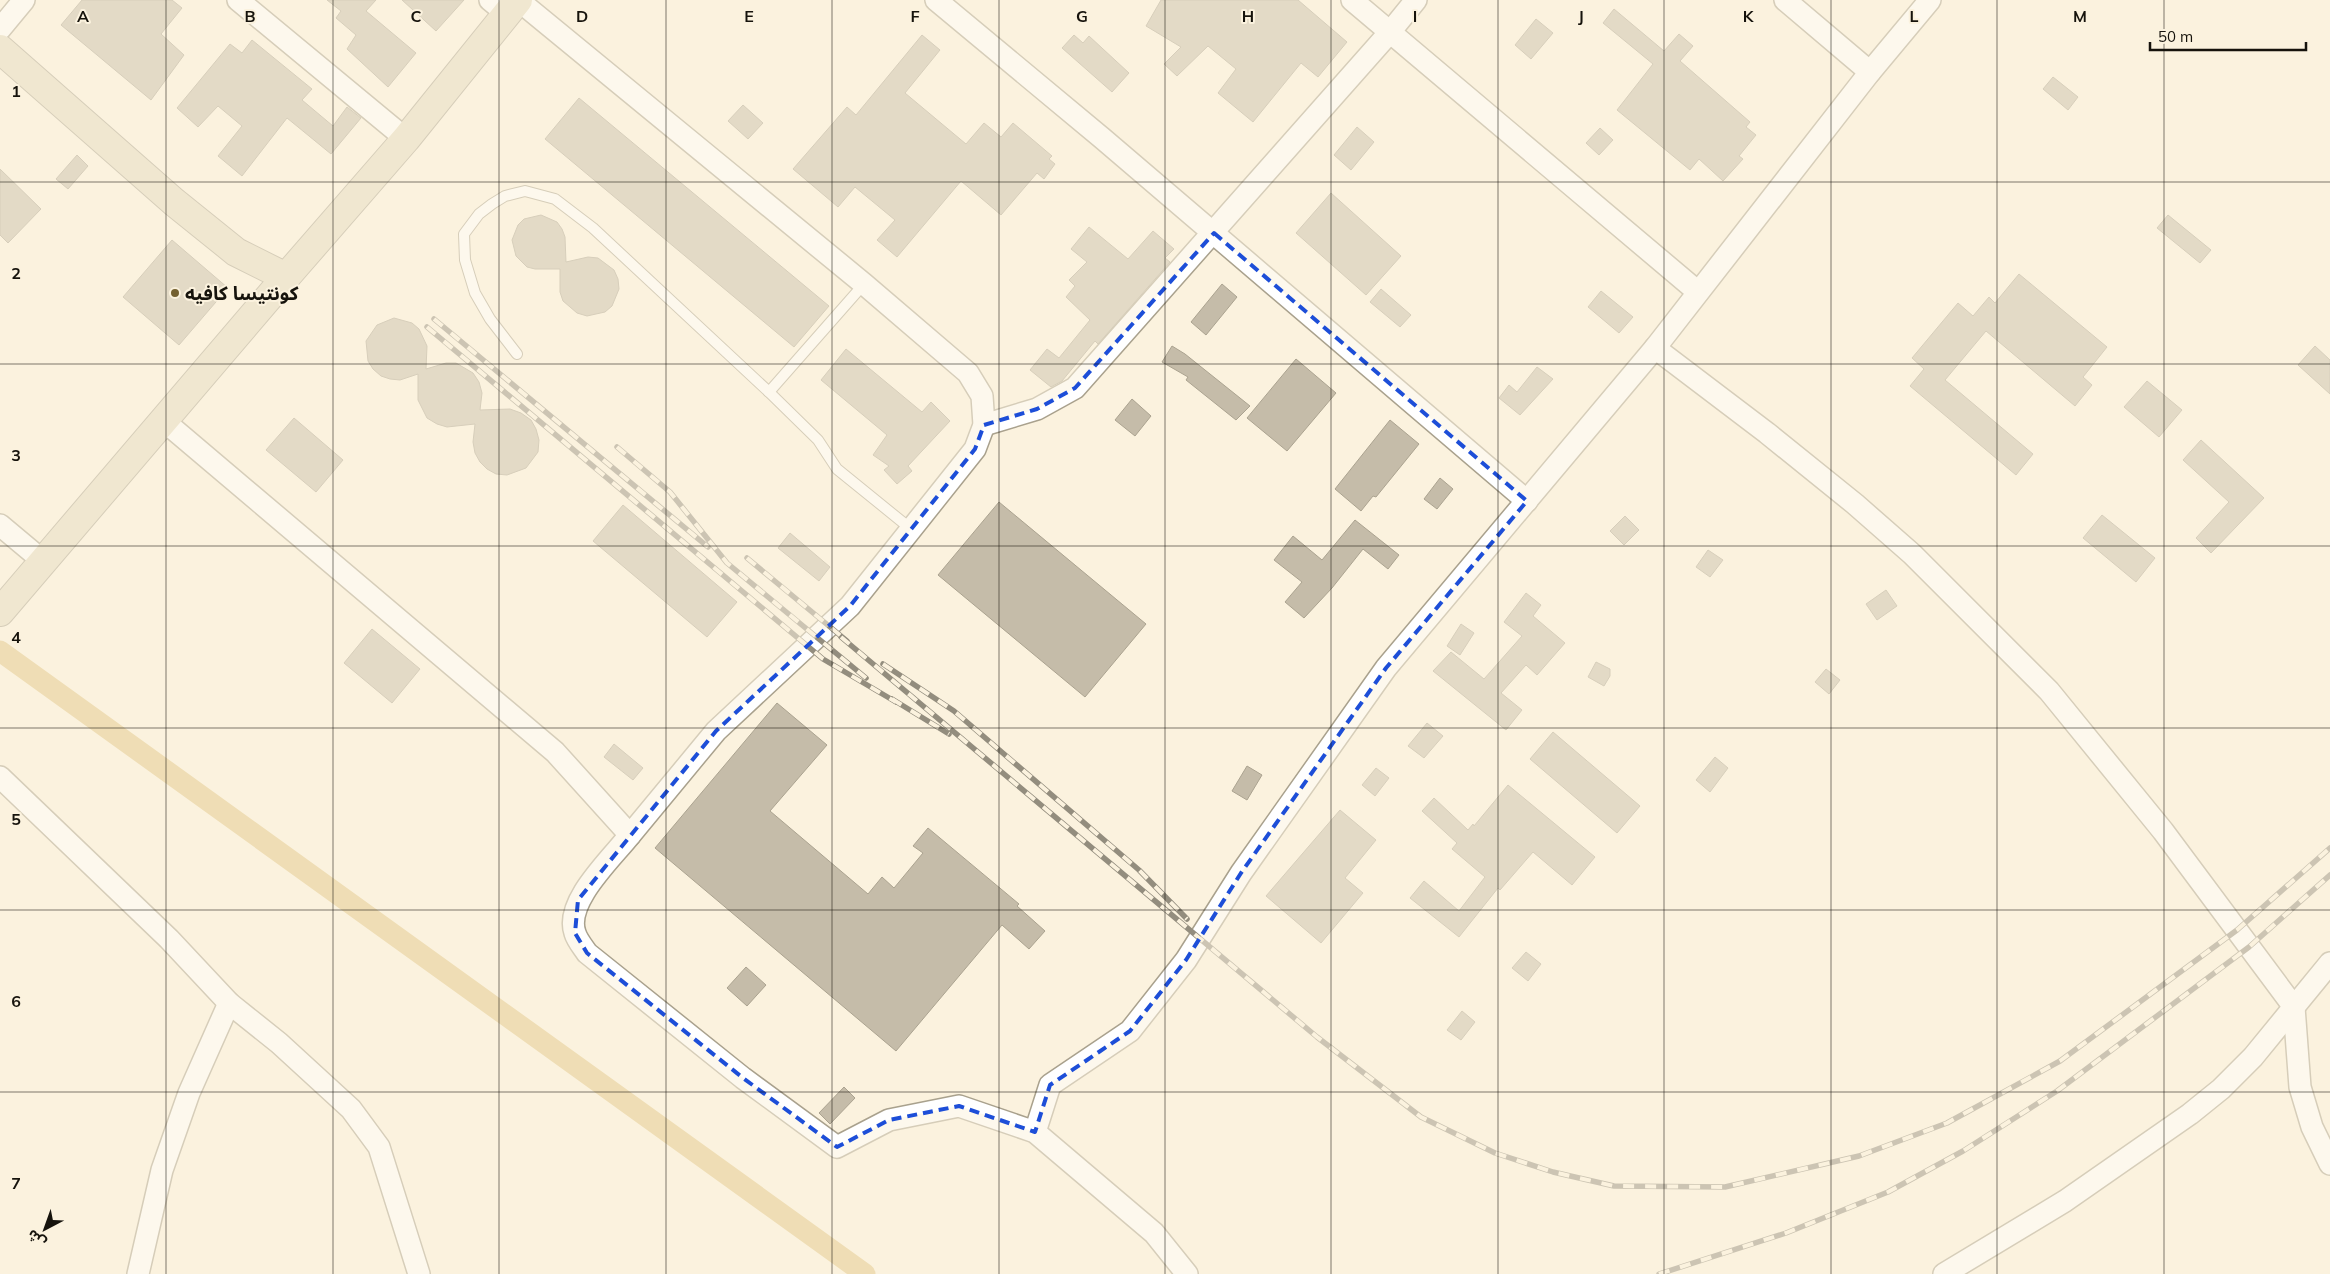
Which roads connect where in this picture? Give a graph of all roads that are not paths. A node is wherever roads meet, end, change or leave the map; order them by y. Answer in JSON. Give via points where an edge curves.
{"nodes":[{"id":1,"x":24,"y":0,"type":"edge"},
{"id":2,"x":238,"y":0,"type":"edge"},
{"id":3,"x":936,"y":0,"type":"edge"},
{"id":4,"x":1352,"y":0,"type":"edge"},
{"id":5,"x":1416,"y":0,"type":"edge"},
{"id":6,"x":1785,"y":0,"type":"edge"},
{"id":7,"x":1930,"y":0,"type":"edge"},
{"id":8,"x":508,"y":4,"type":"edge"},
{"id":9,"x":0,"y":29,"type":"edge"},
{"id":10,"x":1390,"y":32,"type":"junction"},
{"id":11,"x":0,"y":49,"type":"edge"},
{"id":12,"x":1870,"y":72,"type":"junction"},
{"id":13,"x":406,"y":139,"type":"junction"},
{"id":14,"x":1214,"y":233,"type":"junction"},
{"id":15,"x":286,"y":277,"type":"junction"},
{"id":16,"x":864,"y":284,"type":"junction"},
{"id":17,"x":1698,"y":292,"type":"junction"},
{"id":18,"x":1655,"y":348,"type":"junction"},
{"id":19,"x":517,"y":354,"type":"dead end"},
{"id":20,"x":769,"y":392,"type":"junction"},
{"id":21,"x":164,"y":421,"type":"junction"},
{"id":22,"x":984,"y":425,"type":"junction"},
{"id":23,"x":1527,"y":501,"type":"junction"},
{"id":24,"x":0,"y":525,"type":"edge"},
{"id":25,"x":910,"y":529,"type":"junction"},
{"id":26,"x":43,"y":561,"type":"junction"},
{"id":27,"x":1,"y":612,"type":"edge"},
{"id":28,"x":0,"y":777,"type":"edge"},
{"id":29,"x":630,"y":836,"type":"junction"},
{"id":30,"x":2330,"y":963,"type":"edge"},
{"id":31,"x":229,"y":1004,"type":"junction"},
{"id":32,"x":2294,"y":1007,"type":"junction"},
{"id":33,"x":1035,"y":1132,"type":"junction"},
{"id":34,"x":2330,"y":1164,"type":"edge"},
{"id":35,"x":138,"y":1274,"type":"edge"},
{"id":36,"x":419,"y":1274,"type":"edge"},
{"id":37,"x":1187,"y":1274,"type":"edge"},
{"id":38,"x":1944,"y":1274,"type":"edge"}],
"edges":[{"from":1,"to":9,"type":"street"},
{"from":2,"to":13,"type":"street"},
{"from":3,"to":14,"type":"street"},
{"from":4,"to":10,"type":"street"},
{"from":5,"to":10,"type":"street"},
{"from":6,"to":12,"type":"street"},
{"from":7,"to":12,"type":"street"},
{"from":8,"to":13,"type":"main road"},
{"from":8,"to":16,"type":"street"},
{"from":10,"to":14,"type":"street"},
{"from":10,"to":17,"type":"street"},
{"from":11,"to":15,"type":"main road","via":[[174,202],[236,252]]},
{"from":12,"to":17,"type":"street"},
{"from":13,"to":15,"type":"main road"},
{"from":14,"to":22,"type":"street","via":[[1075,388],[1037,409]]},
{"from":14,"to":23,"type":"street"},
{"from":15,"to":21,"type":"main road"},
{"from":16,"to":20,"type":"lane"},
{"from":16,"to":22,"type":"street","via":[[968,373],[982,396]]},
{"from":17,"to":18,"type":"street"},
{"from":18,"to":23,"type":"street"},
{"from":18,"to":32,"type":"street","via":[[1767,432],[1855,504],[1912,554],[2029,669],[2163,831]]},
{"from":19,"to":20,"type":"lane","via":[[475,293],[465,260],[464,234],[479,214],[492,204],[505,196],[525,191],[555,199],[593,228]]},
{"from":20,"to":25,"type":"lane","via":[[818,440],[837,469]]},
{"from":21,"to":26,"type":"main road"},
{"from":21,"to":29,"type":"street","via":[[554,752]]},
{"from":22,"to":25,"type":"street","via":[[976,448]]},
{"from":23,"to":33,"type":"street","via":[[1386,668],[1241,873],[1186,960],[1130,1031],[1050,1085]]},
{"from":24,"to":26,"type":"street"},
{"from":25,"to":29,"type":"street","via":[[850,606],[716,731]]},
{"from":26,"to":27,"type":"main road"},
{"from":28,"to":31,"type":"street","via":[[169,939]]},
{"from":29,"to":33,"type":"street","via":[[578,900],[573,919],[575,933],[587,952],[751,1084],[837,1147],[889,1120],[959,1106]]},
{"from":30,"to":32,"type":"street"},
{"from":31,"to":35,"type":"street","via":[[188,1093],[162,1170]]},
{"from":31,"to":36,"type":"street","via":[[279,1044],[351,1109],[369,1130],[379,1146]]},
{"from":32,"to":34,"type":"street","via":[[2300,1087],[2312,1127]]},
{"from":32,"to":38,"type":"street","via":[[2253,1057],[2190,1114],[2065,1201]]},
{"from":33,"to":37,"type":"street","via":[[1154,1234]]}]}
